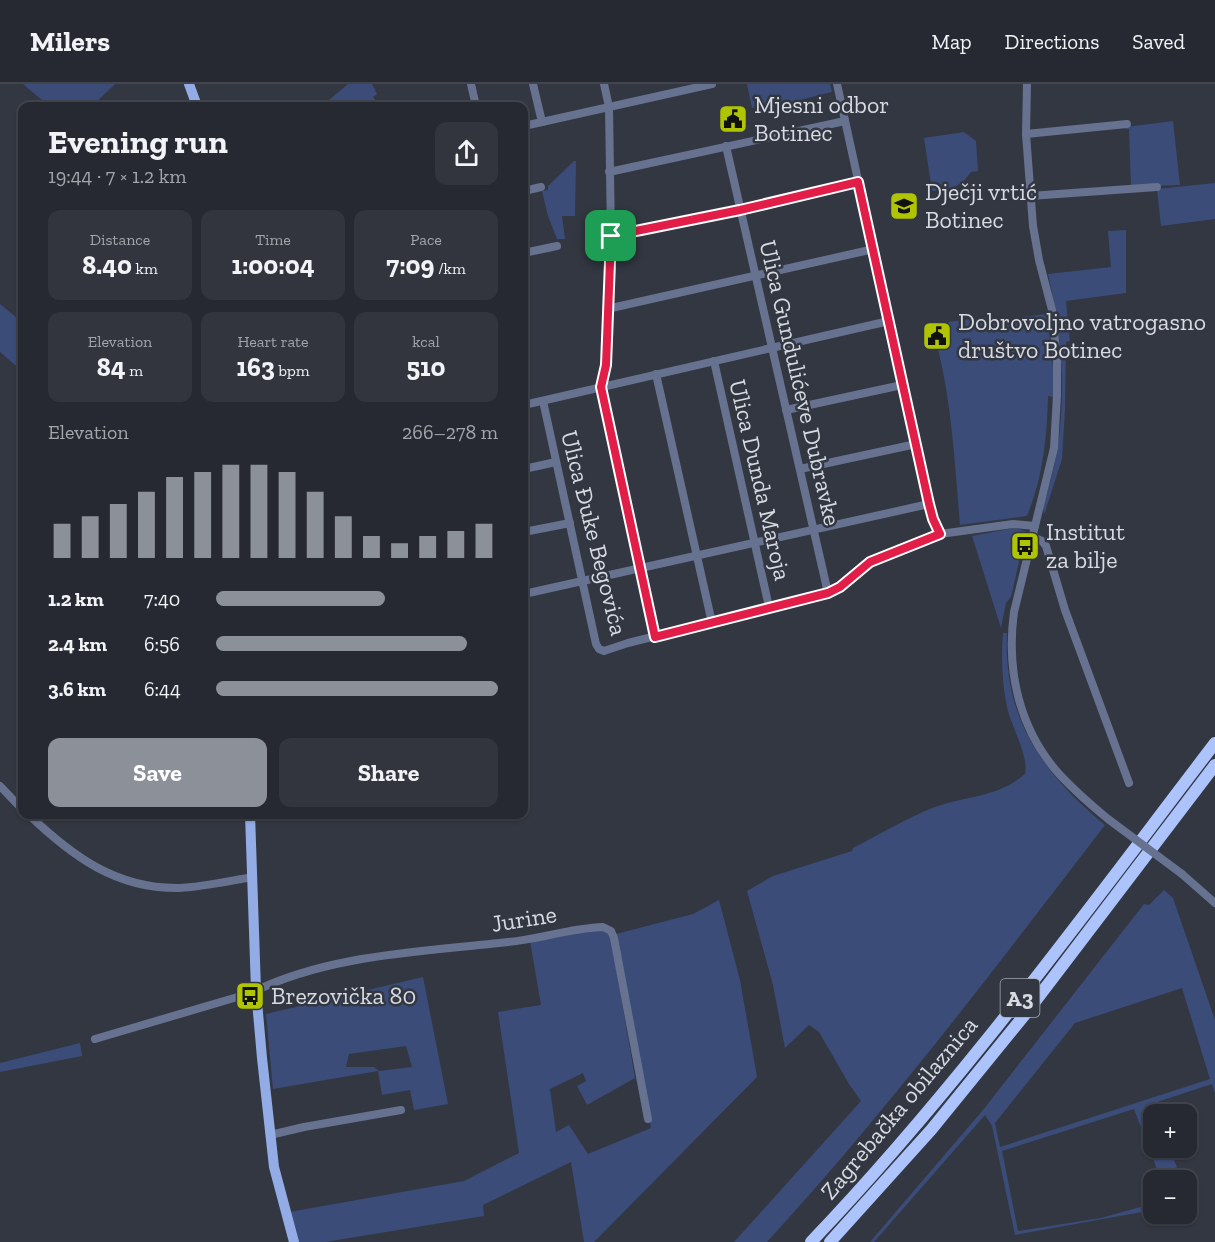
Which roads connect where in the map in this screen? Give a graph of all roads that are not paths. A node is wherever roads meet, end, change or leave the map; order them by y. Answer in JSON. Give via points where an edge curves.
{"nodes":[{"id":1,"x":189,"y":84,"type":"edge"},
{"id":2,"x":471,"y":84,"type":"edge"},
{"id":3,"x":533,"y":84,"type":"edge"},
{"id":4,"x":604,"y":84,"type":"edge"},
{"id":5,"x":712,"y":84,"type":"edge"},
{"id":6,"x":837,"y":84,"type":"edge"},
{"id":7,"x":1027,"y":84,"type":"edge"},
{"id":8,"x":196,"y":102,"type":"edge"},
{"id":9,"x":475,"y":102,"type":"edge"},
{"id":10,"x":609,"y":107,"type":"junction"},
{"id":11,"x":845,"y":121,"type":"junction"},
{"id":12,"x":542,"y":122,"type":"junction"},
{"id":13,"x":1127,"y":124,"type":"dead end"},
{"id":14,"x":528,"y":125,"type":"edge"},
{"id":15,"x":1026,"y":134,"type":"junction"},
{"id":16,"x":726,"y":146,"type":"junction"},
{"id":17,"x":609,"y":172,"type":"junction"},
{"id":18,"x":858,"y":182,"type":"junction"},
{"id":19,"x":542,"y":187,"type":"dead end"},
{"id":20,"x":1157,"y":187,"type":"dead end"},
{"id":21,"x":528,"y":190,"type":"edge"},
{"id":22,"x":1030,"y":196,"type":"junction"},
{"id":23,"x":740,"y":210,"type":"junction"},
{"id":24,"x":611,"y":236,"type":"junction"},
{"id":25,"x":556,"y":246,"type":"dead end"},
{"id":26,"x":874,"y":249,"type":"junction"},
{"id":27,"x":528,"y":252,"type":"edge"},
{"id":28,"x":756,"y":277,"type":"junction"},
{"id":29,"x":607,"y":309,"type":"junction"},
{"id":30,"x":889,"y":321,"type":"junction"},
{"id":31,"x":772,"y":348,"type":"junction"},
{"id":32,"x":714,"y":361,"type":"junction"},
{"id":33,"x":656,"y":374,"type":"junction"},
{"id":34,"x":902,"y":385,"type":"junction"},
{"id":35,"x":601,"y":387,"type":"junction"},
{"id":36,"x":543,"y":401,"type":"junction"},
{"id":37,"x":528,"y":404,"type":"edge"},
{"id":38,"x":786,"y":410,"type":"junction"},
{"id":39,"x":916,"y":444,"type":"junction"},
{"id":40,"x":556,"y":462,"type":"junction"},
{"id":41,"x":528,"y":468,"type":"edge"},
{"id":42,"x":800,"y":469,"type":"junction"},
{"id":43,"x":929,"y":504,"type":"junction"},
{"id":44,"x":570,"y":523,"type":"junction"},
{"id":45,"x":1035,"y":526,"type":"junction"},
{"id":46,"x":813,"y":529,"type":"junction"},
{"id":47,"x":528,"y":531,"type":"edge"},
{"id":48,"x":940,"y":534,"type":"junction"},
{"id":49,"x":1033,"y":537,"type":"junction"},
{"id":50,"x":754,"y":543,"type":"junction"},
{"id":51,"x":697,"y":555,"type":"junction"},
{"id":52,"x":640,"y":568,"type":"junction"},
{"id":53,"x":584,"y":581,"type":"junction"},
{"id":54,"x":528,"y":593,"type":"edge"},
{"id":55,"x":828,"y":593,"type":"junction"},
{"id":56,"x":769,"y":607,"type":"junction"},
{"id":57,"x":712,"y":623,"type":"junction"},
{"id":58,"x":655,"y":637,"type":"junction"},
{"id":59,"x":1215,"y":743,"type":"edge"},
{"id":60,"x":1215,"y":765,"type":"edge"},
{"id":61,"x":1129,"y":783,"type":"dead end"},
{"id":62,"x":0,"y":786,"type":"edge"},
{"id":63,"x":18,"y":805,"type":"edge"},
{"id":64,"x":33,"y":819,"type":"edge"},
{"id":65,"x":250,"y":819,"type":"edge"},
{"id":66,"x":253,"y":878,"type":"junction"},
{"id":67,"x":1215,"y":903,"type":"edge"},
{"id":68,"x":256,"y":990,"type":"junction"},
{"id":69,"x":95,"y":1039,"type":"dead end"},
{"id":70,"x":401,"y":1110,"type":"dead end"},
{"id":71,"x":648,"y":1119,"type":"dead end"},
{"id":72,"x":270,"y":1135,"type":"junction"},
{"id":73,"x":294,"y":1242,"type":"edge"},
{"id":74,"x":811,"y":1242,"type":"edge"},
{"id":75,"x":830,"y":1242,"type":"edge"}],
"edges":[{"from":1,"to":8,"type":"main road"},
{"from":2,"to":9,"type":"street"},
{"from":3,"to":12,"type":"street"},
{"from":4,"to":10,"type":"street"},
{"from":5,"to":10,"type":"street"},
{"from":6,"to":11,"type":"street"},
{"from":7,"to":15,"type":"street"},
{"from":10,"to":12,"type":"street"},
{"from":10,"to":17,"type":"street"},
{"from":11,"to":16,"type":"street"},
{"from":11,"to":18,"type":"street"},
{"from":12,"to":14,"type":"street"},
{"from":13,"to":15,"type":"street"},
{"from":15,"to":22,"type":"street"},
{"from":16,"to":17,"type":"street"},
{"from":16,"to":23,"type":"street","name":"Ulica Gundulićeve Dubravke"},
{"from":17,"to":24,"type":"street"},
{"from":18,"to":23,"type":"street"},
{"from":18,"to":26,"type":"street"},
{"from":19,"to":21,"type":"street"},
{"from":20,"to":22,"type":"street"},
{"from":22,"to":45,"type":"street","via":[[1035,244],[1052,310],[1057,361],[1054,448]]},
{"from":23,"to":24,"type":"street"},
{"from":23,"to":28,"type":"street","name":"Ulica Gundulićeve Dubravke"},
{"from":24,"to":29,"type":"street"},
{"from":25,"to":27,"type":"street"},
{"from":26,"to":28,"type":"street"},
{"from":26,"to":30,"type":"street"},
{"from":28,"to":29,"type":"street"},
{"from":28,"to":31,"type":"street","name":"Ulica Gundulićeve Dubravke"},
{"from":29,"to":35,"type":"street","via":[[606,365]]},
{"from":30,"to":31,"type":"street"},
{"from":30,"to":34,"type":"street"},
{"from":31,"to":32,"type":"street"},
{"from":31,"to":38,"type":"street","name":"Ulica Gundulićeve Dubravke"},
{"from":32,"to":33,"type":"street"},
{"from":32,"to":50,"type":"street","name":"Ulica Dunda Maroja"},
{"from":33,"to":35,"type":"street"},
{"from":33,"to":51,"type":"street"},
{"from":34,"to":38,"type":"street"},
{"from":34,"to":39,"type":"street"},
{"from":35,"to":36,"type":"street"},
{"from":35,"to":52,"type":"street"},
{"from":36,"to":37,"type":"street"},
{"from":36,"to":40,"type":"street","name":"Ulica Đuke Begovića"},
{"from":38,"to":42,"type":"street","name":"Ulica Gundulićeve Dubravke"},
{"from":39,"to":42,"type":"street"},
{"from":39,"to":43,"type":"street"},
{"from":40,"to":41,"type":"street"},
{"from":40,"to":44,"type":"street","name":"Ulica Đuke Begovića"},
{"from":42,"to":46,"type":"street","name":"Ulica Gundulićeve Dubravke"},
{"from":43,"to":46,"type":"street"},
{"from":43,"to":48,"type":"street"},
{"from":44,"to":47,"type":"street"},
{"from":44,"to":53,"type":"street","name":"Ulica Đuke Begovića"},
{"from":45,"to":48,"type":"street","name":"Ulica Đuke Begovića","via":[[1013,524]]},
{"from":45,"to":49,"type":"street"},
{"from":46,"to":50,"type":"street"},
{"from":46,"to":55,"type":"street","name":"Ulica Gundulićeve Dubravke"},
{"from":48,"to":55,"type":"street","name":"Ulica Đuke Begovića","via":[[870,562]]},
{"from":49,"to":61,"type":"street","via":[[1046,546],[1065,610]]},
{"from":49,"to":67,"type":"street","bridge":true,"via":[[1011,631],[1017,695],[1029,728],[1047,759],[1076,792]]},
{"from":50,"to":51,"type":"street"},
{"from":50,"to":56,"type":"street","name":"Ulica Dunda Maroja"},
{"from":51,"to":52,"type":"street"},
{"from":51,"to":57,"type":"street"},
{"from":52,"to":53,"type":"street"},
{"from":52,"to":58,"type":"street"},
{"from":53,"to":54,"type":"street"},
{"from":53,"to":58,"type":"street","name":"Ulica Đuke Begovića","via":[[599,649],[604,651]]},
{"from":55,"to":56,"type":"street","name":"Ulica Đuke Begovića"},
{"from":56,"to":57,"type":"street","name":"Ulica Đuke Begovića"},
{"from":57,"to":58,"type":"street","name":"Ulica Đuke Begovića"},
{"from":59,"to":74,"type":"highway","name":"Zagrebačka obilaznica","number":"A3","via":[[1008,1012],[887,1159]]},
{"from":60,"to":75,"type":"highway","name":"Zagrebačka obilaznica","number":"A3","via":[[932,1130]]},
{"from":62,"to":63,"type":"street"},
{"from":64,"to":66,"type":"street","via":[[82,860],[135,882],[182,888]]},
{"from":65,"to":66,"type":"main road"},
{"from":66,"to":68,"type":"main road"},
{"from":68,"to":69,"type":"street"},
{"from":68,"to":71,"type":"street","name":"Jurine","via":[[307,972],[371,958],[603,927],[614,938]]},
{"from":68,"to":72,"type":"main road"},
{"from":70,"to":72,"type":"street"},
{"from":72,"to":73,"type":"main road","via":[[278,1188]]}]}
